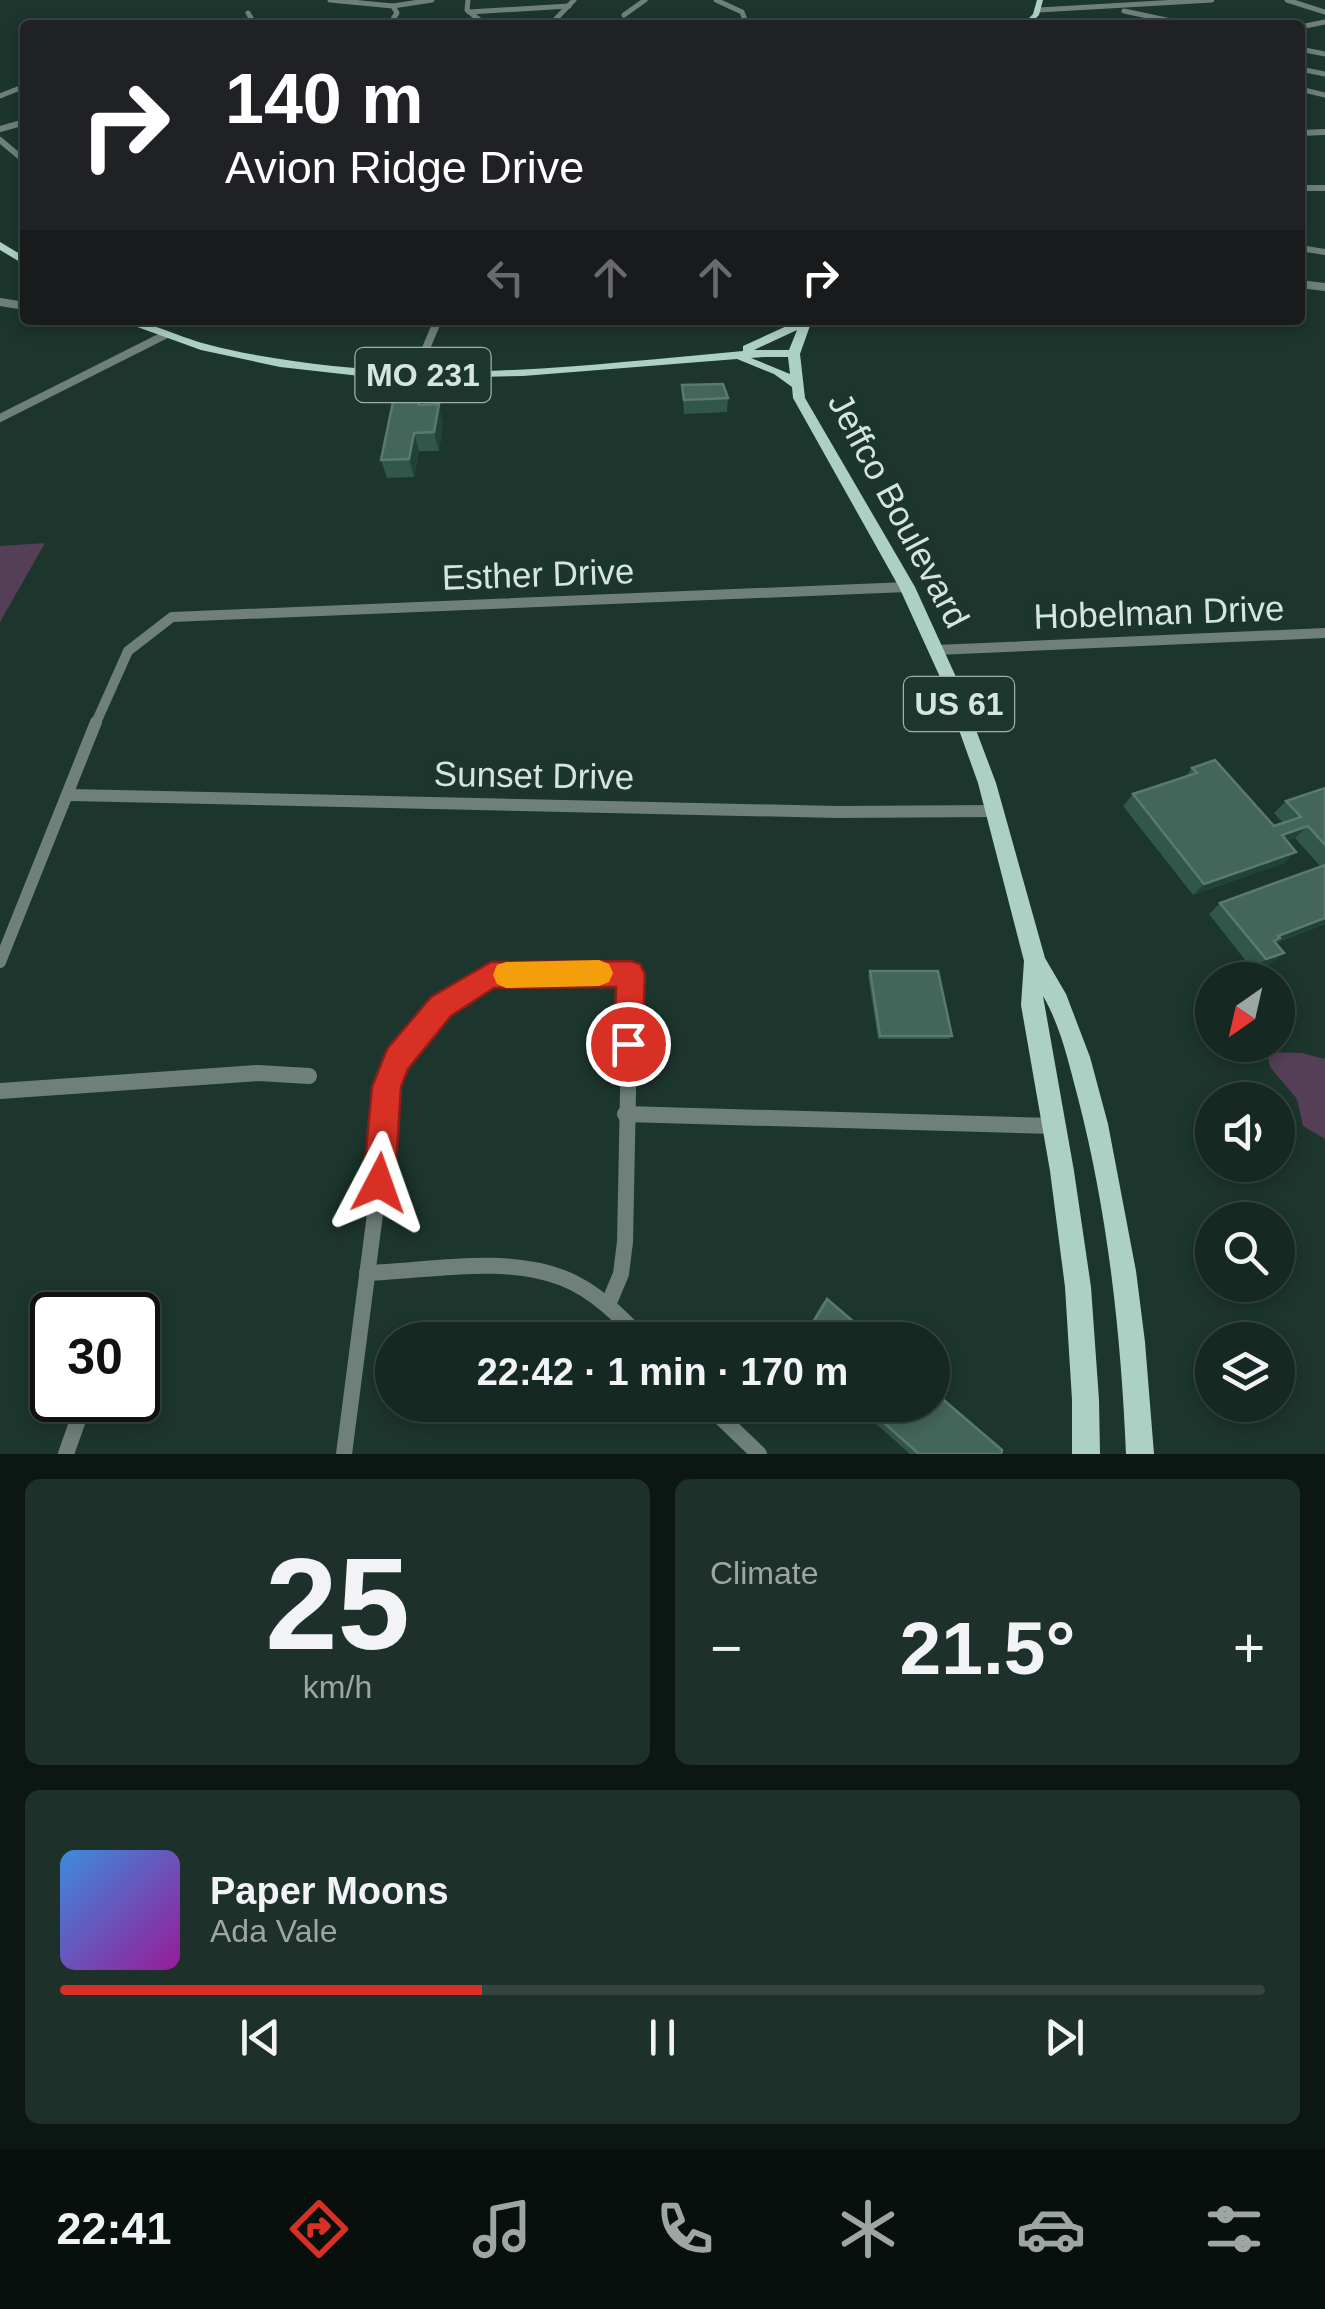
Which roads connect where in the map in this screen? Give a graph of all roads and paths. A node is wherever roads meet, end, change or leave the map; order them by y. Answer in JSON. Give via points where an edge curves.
{"nodes":[{"id":1,"x":330,"y":0,"type":"edge"},
{"id":2,"x":432,"y":0,"type":"edge"},
{"id":3,"x":468,"y":0,"type":"edge"},
{"id":4,"x":574,"y":0,"type":"edge"},
{"id":5,"x":645,"y":0,"type":"edge"},
{"id":6,"x":716,"y":0,"type":"edge"},
{"id":7,"x":1040,"y":0,"type":"edge"},
{"id":8,"x":1212,"y":0,"type":"edge"},
{"id":9,"x":1288,"y":0,"type":"edge"},
{"id":10,"x":394,"y":6,"type":"junction"},
{"id":11,"x":569,"y":6,"type":"junction"},
{"id":12,"x":1105,"y":6,"type":"junction"},
{"id":13,"x":1039,"y":10,"type":"junction"},
{"id":14,"x":468,"y":12,"type":"junction"},
{"id":15,"x":1325,"y":12,"type":"edge"},
{"id":16,"x":248,"y":13,"type":"dead end"},
{"id":17,"x":624,"y":16,"type":"dead end"},
{"id":18,"x":255,"y":20,"type":"edge"},
{"id":19,"x":392,"y":20,"type":"edge"},
{"id":20,"x":479,"y":20,"type":"edge"},
{"id":21,"x":555,"y":20,"type":"edge"},
{"id":22,"x":745,"y":20,"type":"edge"},
{"id":23,"x":1029,"y":20,"type":"edge"},
{"id":24,"x":1168,"y":20,"type":"edge"},
{"id":25,"x":0,"y":140,"type":"edge"},
{"id":26,"x":20,"y":157,"type":"edge"},
{"id":27,"x":138,"y":325,"type":"edge"},
{"id":28,"x":436,"y":325,"type":"edge"},
{"id":29,"x":797,"y":325,"type":"edge"},
{"id":30,"x":805,"y":325,"type":"edge"},
{"id":31,"x":166,"y":335,"type":"junction"},
{"id":32,"x":794,"y":354,"type":"junction"},
{"id":33,"x":728,"y":356,"type":"junction"},
{"id":34,"x":415,"y":374,"type":"junction"},
{"id":35,"x":796,"y":384,"type":"junction"},
{"id":36,"x":0,"y":418,"type":"edge"},
{"id":37,"x":907,"y":587,"type":"junction"},
{"id":38,"x":1325,"y":633,"type":"edge"},
{"id":39,"x":936,"y":650,"type":"junction"},
{"id":40,"x":70,"y":795,"type":"junction"},
{"id":41,"x":996,"y":812,"type":"junction"},
{"id":42,"x":1036,"y":961,"type":"junction"},
{"id":43,"x":0,"y":962,"type":"edge"},
{"id":44,"x":309,"y":1076,"type":"dead end"},
{"id":45,"x":0,"y":1090,"type":"edge"},
{"id":46,"x":625,"y":1114,"type":"junction"},
{"id":47,"x":1054,"y":1126,"type":"junction"},
{"id":48,"x":368,"y":1273,"type":"junction"},
{"id":49,"x":608,"y":1306,"type":"junction"},
{"id":50,"x":625,"y":1322,"type":"edge"},
{"id":51,"x":77,"y":1422,"type":"edge"},
{"id":52,"x":726,"y":1422,"type":"edge"},
{"id":53,"x":66,"y":1454,"type":"edge"},
{"id":54,"x":344,"y":1454,"type":"edge"},
{"id":55,"x":759,"y":1454,"type":"edge"},
{"id":56,"x":1086,"y":1454,"type":"edge"},
{"id":57,"x":1140,"y":1454,"type":"edge"}],
"edges":[{"from":1,"to":10,"type":"street"},
{"from":2,"to":10,"type":"street"},
{"from":3,"to":14,"type":"street"},
{"from":4,"to":11,"type":"street"},
{"from":5,"to":17,"type":"street"},
{"from":6,"to":22,"type":"street"},
{"from":7,"to":13,"type":"main road"},
{"from":8,"to":12,"type":"street"},
{"from":9,"to":15,"type":"street"},
{"from":10,"to":19,"type":"street"},
{"from":11,"to":14,"type":"street"},
{"from":11,"to":21,"type":"street"},
{"from":12,"to":13,"type":"street"},
{"from":12,"to":24,"type":"street"},
{"from":13,"to":23,"type":"main road"},
{"from":14,"to":20,"type":"street"},
{"from":16,"to":18,"type":"street"},
{"from":25,"to":26,"type":"street"},
{"from":27,"to":31,"type":"main road","number":"MO 231"},
{"from":28,"to":34,"type":"street"},
{"from":29,"to":33,"type":"main road"},
{"from":30,"to":32,"type":"main road","name":"Jeffco Boulevard","number":"US 61"},
{"from":31,"to":34,"type":"main road","number":"MO 231","via":[[290,363]]},
{"from":31,"to":36,"type":"street"},
{"from":32,"to":33,"type":"main road","number":"MO 231"},
{"from":32,"to":35,"type":"main road","name":"Jeffco Boulevard","number":"US 61"},
{"from":33,"to":34,"type":"main road","number":"MO 231","via":[[551,372]]},
{"from":33,"to":35,"type":"main road","via":[[763,364]]},
{"from":35,"to":37,"type":"main road","name":"Jeffco Boulevard","number":"US 61","via":[[812,426]]},
{"from":37,"to":39,"type":"main road","name":"Jeffco Boulevard","number":"US 61"},
{"from":37,"to":40,"type":"street","name":"Esther Drive","via":[[172,617],[128,650]]},
{"from":38,"to":39,"type":"street","name":"Hobelman Drive"},
{"from":39,"to":41,"type":"main road","name":"Jeffco Boulevard","number":"US 61"},
{"from":40,"to":41,"type":"street","name":"Sunset Drive"},
{"from":40,"to":43,"type":"street"},
{"from":41,"to":42,"type":"main road","name":"Jeffco Boulevard","number":"US 61"},
{"from":42,"to":47,"type":"main road","name":"Jeffco Boulevard","number":"US 61","via":[[1032,1005]]},
{"from":42,"to":57,"type":"main road","name":"Jeffco Boulevard","number":"US 61","via":[[1064,1010],[1102,1158],[1132,1343]]},
{"from":44,"to":45,"type":"street","via":[[258,1073]]},
{"from":46,"to":47,"type":"street"},
{"from":46,"to":48,"type":"street","via":[[631,974],[491,975],[474,985],[441,1006],[398,1060],[386,1087]]},
{"from":46,"to":49,"type":"street","via":[[625,1242]]},
{"from":47,"to":56,"type":"main road","name":"Jeffco Boulevard","number":"US 61","via":[[1083,1355]]},
{"from":48,"to":49,"type":"street","via":[[531,1270],[559,1276]]},
{"from":48,"to":54,"type":"street"},
{"from":49,"to":50,"type":"street"},
{"from":51,"to":53,"type":"street"},
{"from":52,"to":55,"type":"street"}]}
